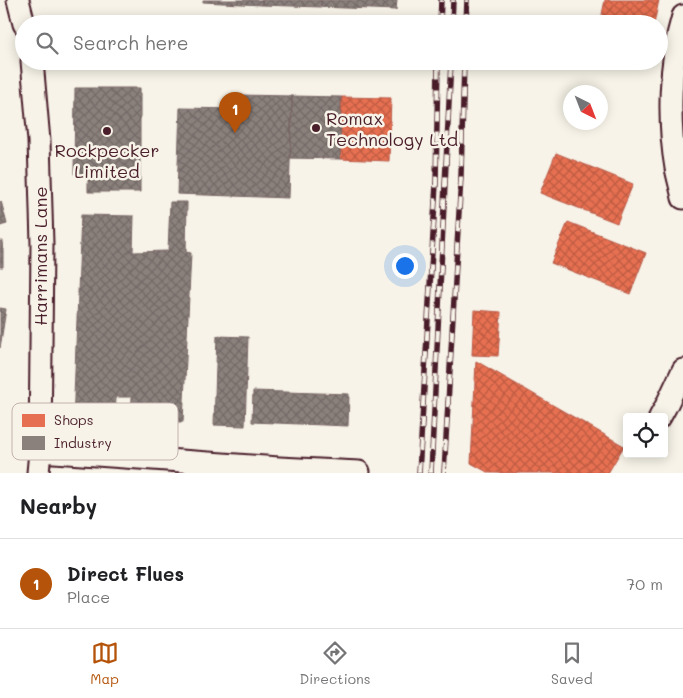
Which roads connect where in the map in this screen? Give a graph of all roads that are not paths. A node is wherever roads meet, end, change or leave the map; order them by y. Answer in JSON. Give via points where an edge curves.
{"nodes":[{"id":1,"x":18,"y":0,"type":"edge"},
{"id":2,"x":22,"y":15,"type":"edge"},
{"id":3,"x":683,"y":16,"type":"edge"},
{"id":4,"x":33,"y":70,"type":"edge"},
{"id":5,"x":683,"y":198,"type":"edge"},
{"id":6,"x":683,"y":370,"type":"edge"},
{"id":7,"x":40,"y":403,"type":"edge"},
{"id":8,"x":662,"y":413,"type":"edge"},
{"id":9,"x":39,"y":460,"type":"edge"},
{"id":10,"x":167,"y":460,"type":"edge"},
{"id":11,"x":359,"y":472,"type":"edge"},
{"id":12,"x":38,"y":473,"type":"edge"}],
"edges":[{"from":1,"to":2,"type":"street"},
{"from":3,"to":5,"type":"street","via":[[673,68],[671,122]]},
{"from":4,"to":7,"type":"street","name":"Harrimans Lane","via":[[42,244]]},
{"from":6,"to":8,"type":"street"},
{"from":9,"to":12,"type":"street","name":"Harrimans Lane"},
{"from":10,"to":11,"type":"street"}]}
